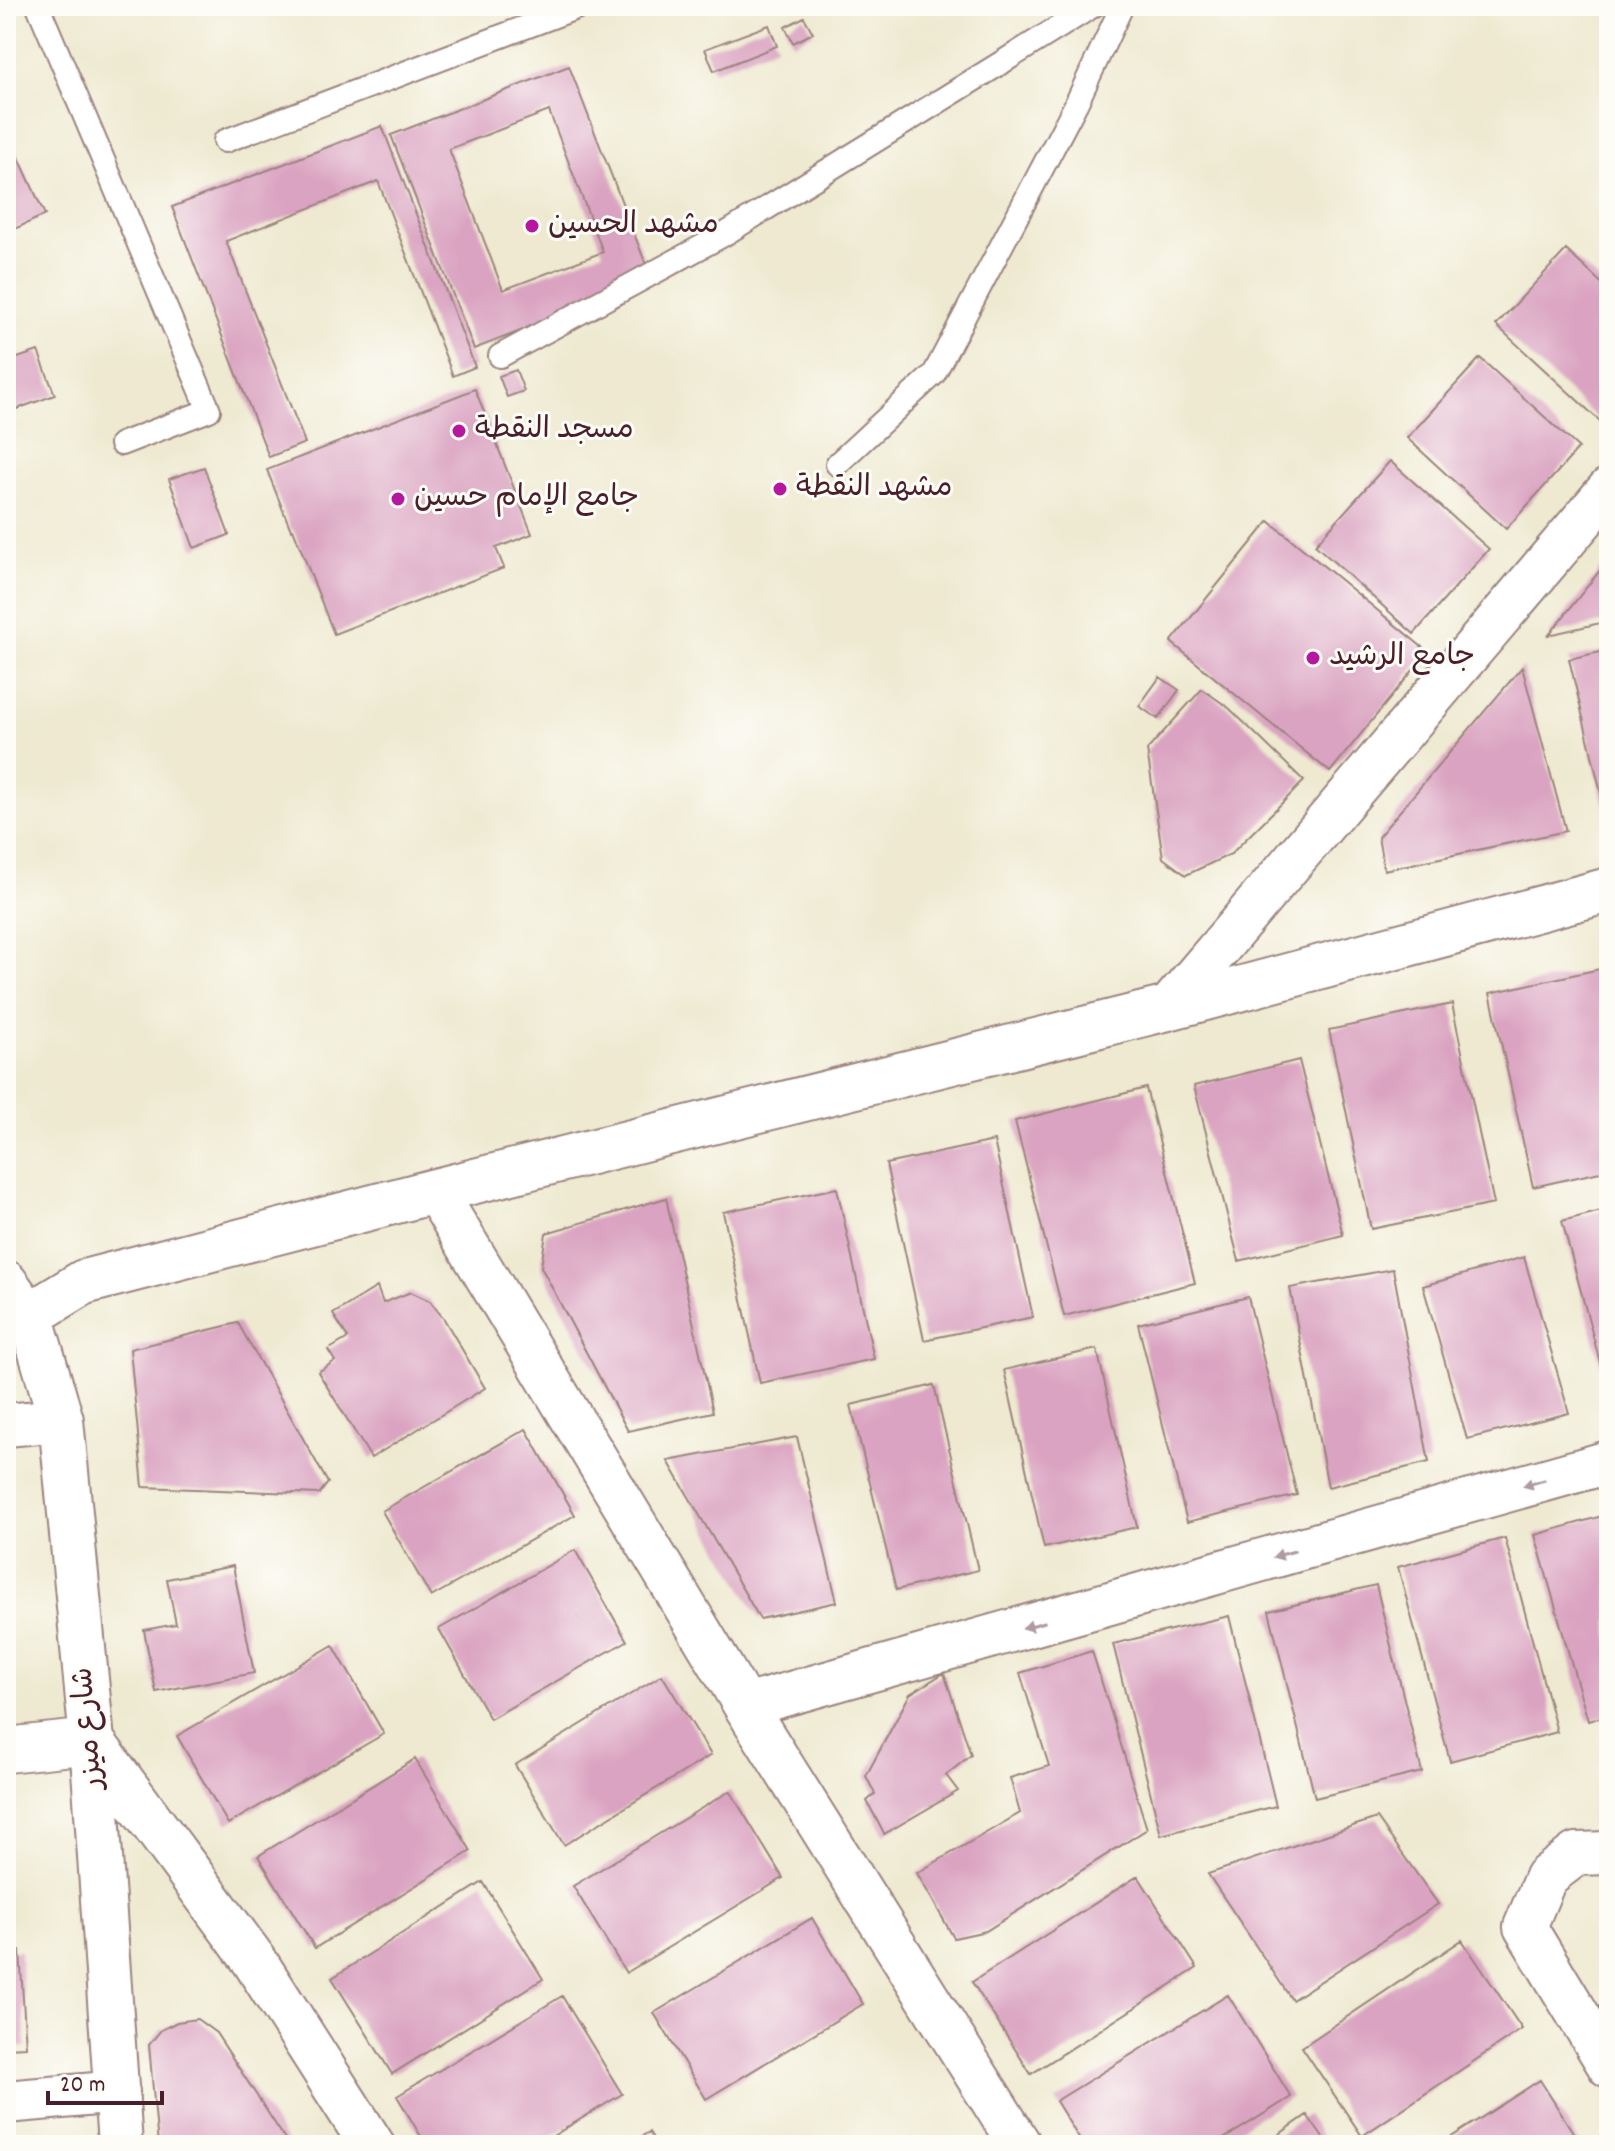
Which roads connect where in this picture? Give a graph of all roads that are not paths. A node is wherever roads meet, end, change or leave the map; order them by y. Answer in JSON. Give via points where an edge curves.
{"nodes":[{"id":1,"x":38,"y":6,"type":"edge"},
{"id":2,"x":581,"y":6,"type":"edge"},
{"id":3,"x":1093,"y":6,"type":"edge"},
{"id":4,"x":1122,"y":6,"type":"edge"},
{"id":5,"x":225,"y":141,"type":"dead end"},
{"id":6,"x":500,"y":356,"type":"dead end"},
{"id":7,"x":121,"y":444,"type":"dead end"},
{"id":8,"x":837,"y":464,"type":"dead end"},
{"id":9,"x":1609,"y":489,"type":"edge"},
{"id":10,"x":1609,"y":890,"type":"edge"},
{"id":11,"x":1168,"y":1008,"type":"junction"},
{"id":12,"x":435,"y":1191,"type":"junction"},
{"id":13,"x":18,"y":1298,"type":"edge"},
{"id":14,"x":61,"y":1420,"type":"junction"},
{"id":15,"x":6,"y":1425,"type":"edge"},
{"id":16,"x":1609,"y":1462,"type":"edge"},
{"id":17,"x":745,"y":1706,"type":"junction"},
{"id":18,"x":92,"y":1741,"type":"junction"},
{"id":19,"x":6,"y":1750,"type":"edge"},
{"id":20,"x":1609,"y":1853,"type":"edge"},
{"id":21,"x":1609,"y":2066,"type":"edge"},
{"id":22,"x":118,"y":2092,"type":"junction"},
{"id":23,"x":6,"y":2102,"type":"edge"},
{"id":24,"x":120,"y":2145,"type":"edge"},
{"id":25,"x":372,"y":2145,"type":"edge"},
{"id":26,"x":1020,"y":2145,"type":"edge"}],
"edges":[{"from":1,"to":7,"type":"lane","via":[[209,410]]},
{"from":2,"to":5,"type":"lane"},
{"from":3,"to":6,"type":"lane","via":[[725,234]]},
{"from":4,"to":8,"type":"lane","via":[[934,374]]},
{"from":9,"to":11,"type":"street"},
{"from":10,"to":11,"type":"street"},
{"from":11,"to":12,"type":"street"},
{"from":12,"to":13,"type":"street"},
{"from":12,"to":17,"type":"street"},
{"from":13,"to":14,"type":"street","name":"شارع ميزر"},
{"from":14,"to":15,"type":"street"},
{"from":14,"to":18,"type":"street","name":"شارع ميزر"},
{"from":16,"to":17,"type":"street","one_way":true},
{"from":17,"to":26,"type":"street"},
{"from":18,"to":19,"type":"street"},
{"from":18,"to":22,"type":"street","name":"شارع ميزر"},
{"from":18,"to":25,"type":"street","via":[[254,1960]]},
{"from":20,"to":21,"type":"street","via":[[1576,1854],[1546,1877],[1525,1927]]},
{"from":22,"to":23,"type":"street"},
{"from":22,"to":24,"type":"street","name":"شارع ميزر"}]}
